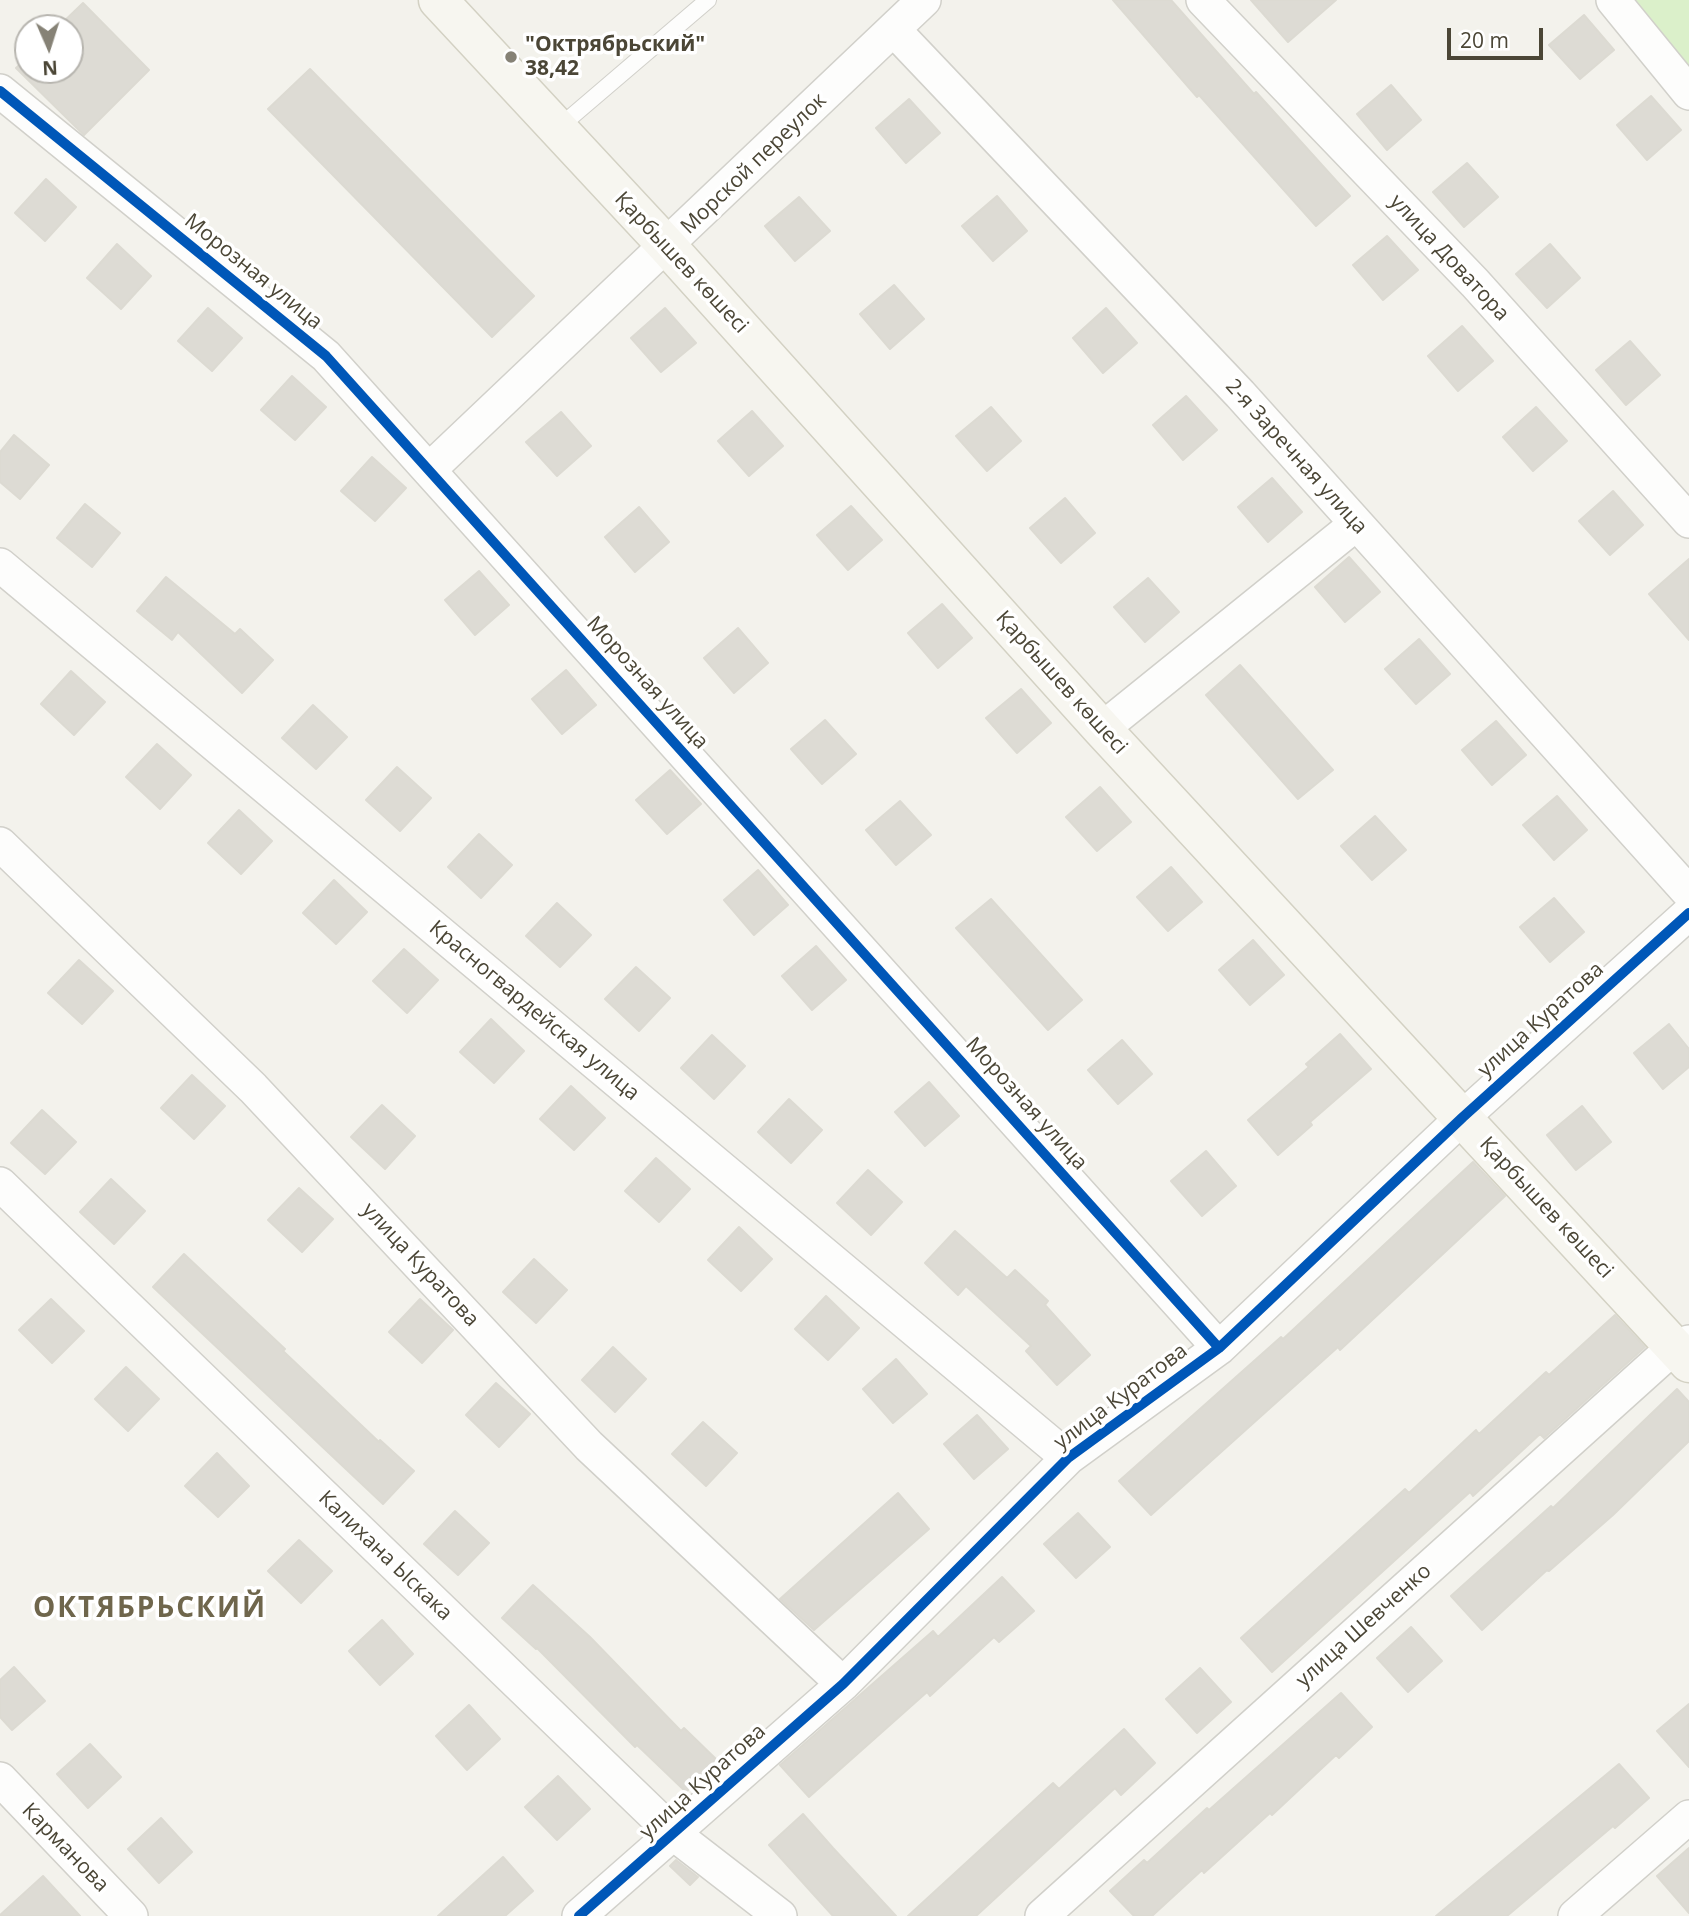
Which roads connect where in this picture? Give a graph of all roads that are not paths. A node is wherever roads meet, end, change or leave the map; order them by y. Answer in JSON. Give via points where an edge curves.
{"nodes":[{"id":1,"x":438,"y":0,"type":"edge"},
{"id":2,"x":708,"y":0,"type":"edge"},
{"id":3,"x":925,"y":0,"type":"edge"},
{"id":4,"x":1203,"y":0,"type":"edge"},
{"id":5,"x":1613,"y":0,"type":"edge"},
{"id":6,"x":894,"y":30,"type":"junction"},
{"id":7,"x":0,"y":91,"type":"edge"},
{"id":8,"x":1689,"y":93,"type":"edge"},
{"id":9,"x":557,"y":129,"type":"junction"},
{"id":10,"x":667,"y":246,"type":"junction"},
{"id":11,"x":429,"y":470,"type":"junction"},
{"id":12,"x":1689,"y":521,"type":"edge"},
{"id":13,"x":1356,"y":524,"type":"junction"},
{"id":14,"x":0,"y":565,"type":"edge"},
{"id":15,"x":1102,"y":729,"type":"junction"},
{"id":16,"x":0,"y":844,"type":"edge"},
{"id":17,"x":1689,"y":893,"type":"edge"},
{"id":18,"x":1689,"y":913,"type":"edge"},
{"id":19,"x":1463,"y":1117,"type":"junction"},
{"id":20,"x":0,"y":1184,"type":"edge"},
{"id":21,"x":1219,"y":1348,"type":"junction"},
{"id":22,"x":1684,"y":1351,"type":"edge"},
{"id":23,"x":1068,"y":1458,"type":"junction"},
{"id":24,"x":843,"y":1684,"type":"junction"},
{"id":25,"x":0,"y":1779,"type":"edge"},
{"id":26,"x":1689,"y":1817,"type":"edge"},
{"id":27,"x":674,"y":1834,"type":"junction"},
{"id":28,"x":131,"y":1916,"type":"edge"},
{"id":29,"x":579,"y":1916,"type":"edge"},
{"id":30,"x":780,"y":1916,"type":"edge"},
{"id":31,"x":1042,"y":1916,"type":"edge"},
{"id":32,"x":1575,"y":1916,"type":"edge"}],
"edges":[{"from":1,"to":9,"type":"main road","name":"Қарбышев көшесі"},
{"from":2,"to":9,"type":"lane"},
{"from":3,"to":6,"type":"street","name":"Морской переулок"},
{"from":4,"to":12,"type":"street","name":"улица Доватора","via":[[1475,284]]},
{"from":5,"to":8,"type":"street"},
{"from":6,"to":10,"type":"street","name":"Морской переулок"},
{"from":6,"to":13,"type":"street","name":"2-я Заречная улица","via":[[1240,394]]},
{"from":7,"to":11,"type":"street","name":"Морозная улица","via":[[326,356]]},
{"from":9,"to":10,"type":"main road","name":"Қарбышев көшесі"},
{"from":10,"to":11,"type":"street","name":"Морской переулок"},
{"from":10,"to":15,"type":"main road","name":"Қарбышев көшесі"},
{"from":11,"to":21,"type":"street","name":"Морозная улица"},
{"from":13,"to":15,"type":"street"},
{"from":13,"to":17,"type":"street","name":"2-я Заречная улица"},
{"from":14,"to":23,"type":"street","name":"Красногвардейская улица"},
{"from":15,"to":19,"type":"main road","name":"Қарбышев көшесі"},
{"from":16,"to":24,"type":"street","name":"улица Куратова","via":[[253,1087],[589,1446]]},
{"from":18,"to":19,"type":"street","name":"улица Куратова"},
{"from":19,"to":21,"type":"street","name":"улица Куратова"},
{"from":19,"to":22,"type":"main road","name":"Қарбышев көшесі"},
{"from":20,"to":27,"type":"street","name":"Калихана Ыскака"},
{"from":21,"to":23,"type":"street","name":"улица Куратова"},
{"from":22,"to":31,"type":"street","name":"улица Шевченко"},
{"from":23,"to":24,"type":"street","name":"улица Куратова"},
{"from":24,"to":27,"type":"street","name":"улица Куратова"},
{"from":25,"to":28,"type":"street","name":"Карманова"},
{"from":26,"to":32,"type":"street"},
{"from":27,"to":29,"type":"street","name":"улица Куратова"},
{"from":27,"to":30,"type":"street","name":"Калихана Ыскака"}]}
